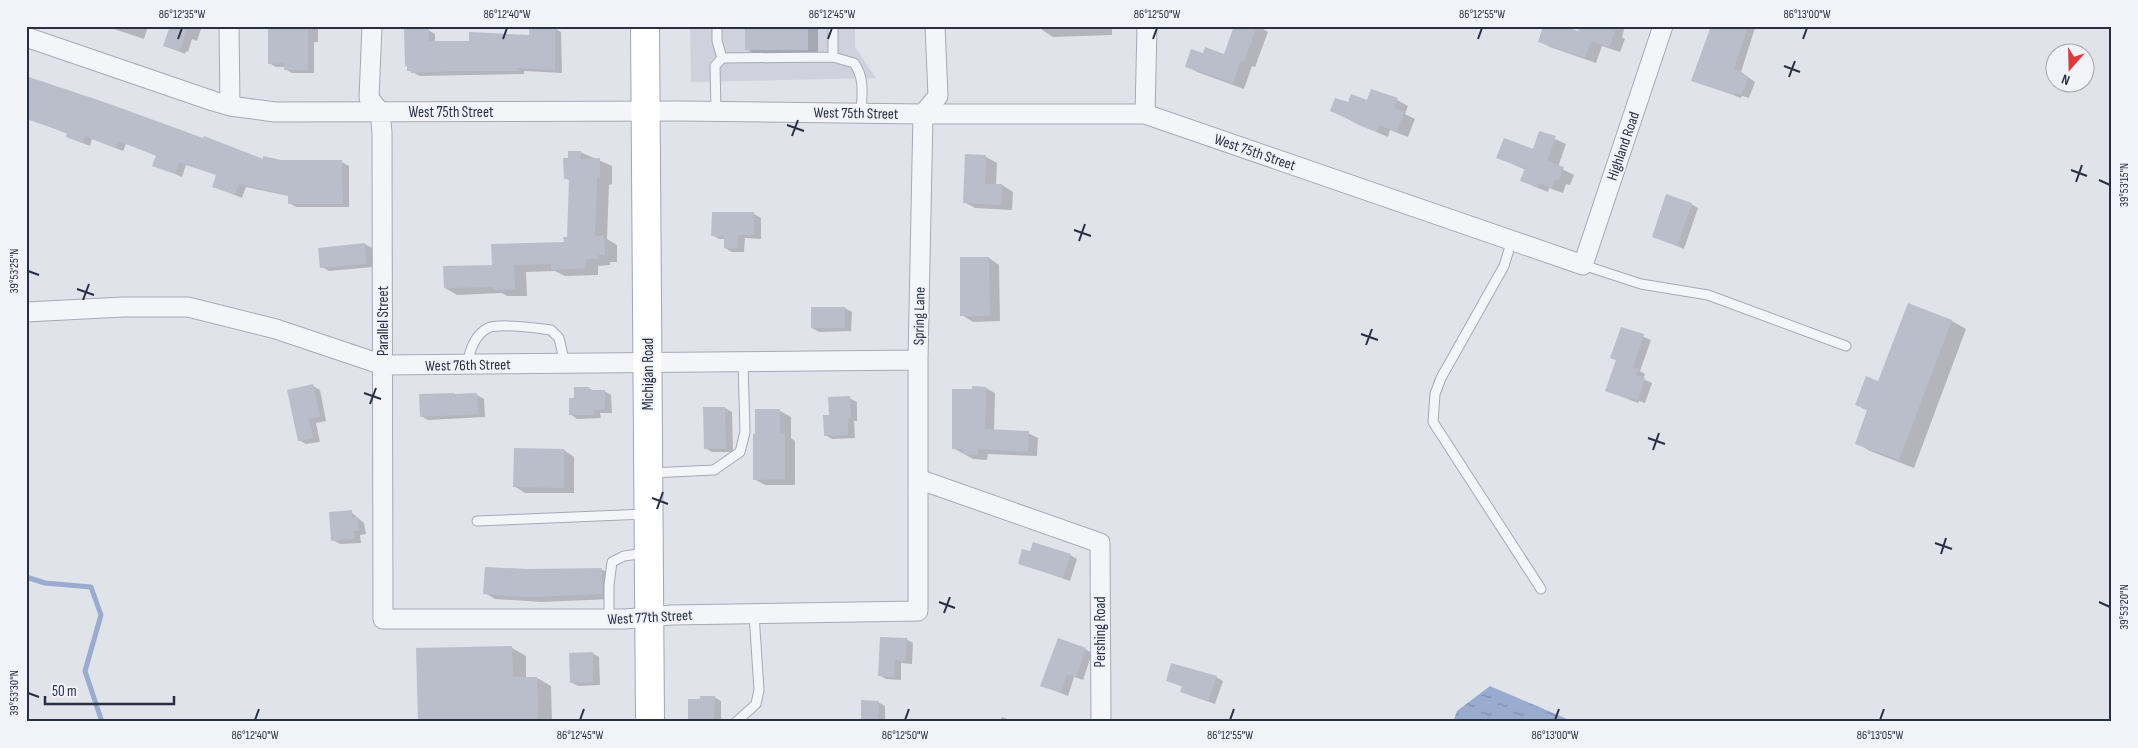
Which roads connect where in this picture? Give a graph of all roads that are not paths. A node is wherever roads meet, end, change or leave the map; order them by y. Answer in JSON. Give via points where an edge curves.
{"nodes":[{"id":1,"x":229,"y":26,"type":"edge"},
{"id":2,"x":372,"y":26,"type":"edge"},
{"id":3,"x":645,"y":26,"type":"edge"},
{"id":4,"x":717,"y":26,"type":"edge"},
{"id":5,"x":833,"y":26,"type":"edge"},
{"id":6,"x":935,"y":26,"type":"edge"},
{"id":7,"x":1147,"y":26,"type":"edge"},
{"id":8,"x":1663,"y":26,"type":"edge"},
{"id":9,"x":26,"y":37,"type":"edge"},
{"id":10,"x":722,"y":58,"type":"junction"},
{"id":11,"x":832,"y":58,"type":"junction"},
{"id":12,"x":230,"y":106,"type":"junction"},
{"id":13,"x":646,"y":111,"type":"junction"},
{"id":14,"x":716,"y":111,"type":"junction"},
{"id":15,"x":380,"y":112,"type":"junction"},
{"id":16,"x":861,"y":113,"type":"junction"},
{"id":17,"x":923,"y":114,"type":"junction"},
{"id":18,"x":1145,"y":114,"type":"junction"},
{"id":19,"x":1512,"y":240,"type":"junction"},
{"id":20,"x":1582,"y":265,"type":"junction"},
{"id":21,"x":26,"y":312,"type":"edge"},
{"id":22,"x":1846,"y":346,"type":"dead end"},
{"id":23,"x":918,"y":360,"type":"junction"},
{"id":24,"x":743,"y":362,"type":"junction"},
{"id":25,"x":648,"y":363,"type":"junction"},
{"id":26,"x":565,"y":364,"type":"junction"},
{"id":27,"x":467,"y":365,"type":"junction"},
{"id":28,"x":383,"y":366,"type":"junction"},
{"id":29,"x":648,"y":473,"type":"junction"},
{"id":30,"x":918,"y":479,"type":"junction"},
{"id":31,"x":648,"y":514,"type":"junction"},
{"id":32,"x":477,"y":521,"type":"dead end"},
{"id":33,"x":649,"y":553,"type":"junction"},
{"id":34,"x":1541,"y":589,"type":"dead end"},
{"id":35,"x":918,"y":611,"type":"joint"},
{"id":36,"x":754,"y":614,"type":"junction"},
{"id":37,"x":649,"y":617,"type":"junction"},
{"id":38,"x":382,"y":619,"type":"joint"},
{"id":39,"x":609,"y":619,"type":"junction"},
{"id":40,"x":650,"y":722,"type":"edge"},
{"id":41,"x":736,"y":722,"type":"edge"},
{"id":42,"x":1101,"y":722,"type":"edge"}],
"edges":[{"from":1,"to":12,"type":"street"},
{"from":2,"to":15,"type":"street","name":"Parallel Street","via":[[369,98]]},
{"from":3,"to":13,"type":"main road","name":"Michigan Road"},
{"from":4,"to":10,"type":"lane"},
{"from":5,"to":11,"type":"lane"},
{"from":6,"to":17,"type":"street","via":[[938,96]]},
{"from":7,"to":18,"type":"street"},
{"from":8,"to":20,"type":"street","name":"Highland Road"},
{"from":9,"to":12,"type":"street","name":"West 75th Street"},
{"from":10,"to":11,"type":"lane"},
{"from":10,"to":14,"type":"lane","via":[[715,66]]},
{"from":11,"to":16,"type":"lane","via":[[854,63],[859,70]]},
{"from":12,"to":15,"type":"street","name":"West 75th Street","via":[[275,112]]},
{"from":13,"to":14,"type":"street","name":"West 75th Street"},
{"from":13,"to":15,"type":"street","name":"West 75th Street"},
{"from":13,"to":25,"type":"main road","name":"Michigan Road"},
{"from":14,"to":16,"type":"street","name":"West 75th Street"},
{"from":15,"to":28,"type":"street","name":"Parallel Street"},
{"from":16,"to":17,"type":"street","name":"West 75th Street"},
{"from":17,"to":18,"type":"street","name":"West 75th Street"},
{"from":17,"to":23,"type":"street","name":"Spring Lane"},
{"from":18,"to":19,"type":"street","name":"West 75th Street"},
{"from":19,"to":20,"type":"street","name":"West 75th Street"},
{"from":19,"to":34,"type":"lane","via":[[1504,266],[1441,378],[1435,394],[1434,422]]},
{"from":20,"to":22,"type":"lane","via":[[1641,284],[1708,295]]},
{"from":21,"to":28,"type":"street","name":"West 76th Street","via":[[188,306],[276,329]]},
{"from":23,"to":24,"type":"street","name":"West 76th Street"},
{"from":23,"to":30,"type":"street","name":"Spring Lane"},
{"from":24,"to":25,"type":"street","name":"West 76th Street"},
{"from":24,"to":29,"type":"lane","via":[[746,432],[740,452],[706,472]]},
{"from":25,"to":26,"type":"street","name":"West 76th Street"},
{"from":25,"to":29,"type":"main road","name":"Michigan Road"},
{"from":26,"to":27,"type":"street","name":"West 76th Street"},
{"from":26,"to":27,"type":"lane","via":[[559,338],[551,330],[521,326],[489,327],[476,339]]},
{"from":27,"to":28,"type":"street","name":"West 76th Street"},
{"from":28,"to":38,"type":"street","name":"Parallel Street"},
{"from":29,"to":31,"type":"main road","name":"Michigan Road"},
{"from":30,"to":35,"type":"street","name":"Spring Lane"},
{"from":30,"to":42,"type":"street","name":"Pershing Road","via":[[1100,543]]},
{"from":31,"to":32,"type":"lane"},
{"from":31,"to":33,"type":"main road","name":"Michigan Road"},
{"from":33,"to":37,"type":"main road","name":"Michigan Road"},
{"from":33,"to":39,"type":"lane","via":[[624,556],[612,562]]},
{"from":35,"to":36,"type":"street","name":"West 77th Street"},
{"from":36,"to":37,"type":"street","name":"West 77th Street"},
{"from":36,"to":41,"type":"lane","via":[[759,690],[756,704]]},
{"from":37,"to":39,"type":"street","name":"West 77th Street"},
{"from":37,"to":40,"type":"main road","name":"Michigan Road"},
{"from":38,"to":39,"type":"street","name":"West 77th Street"}]}
